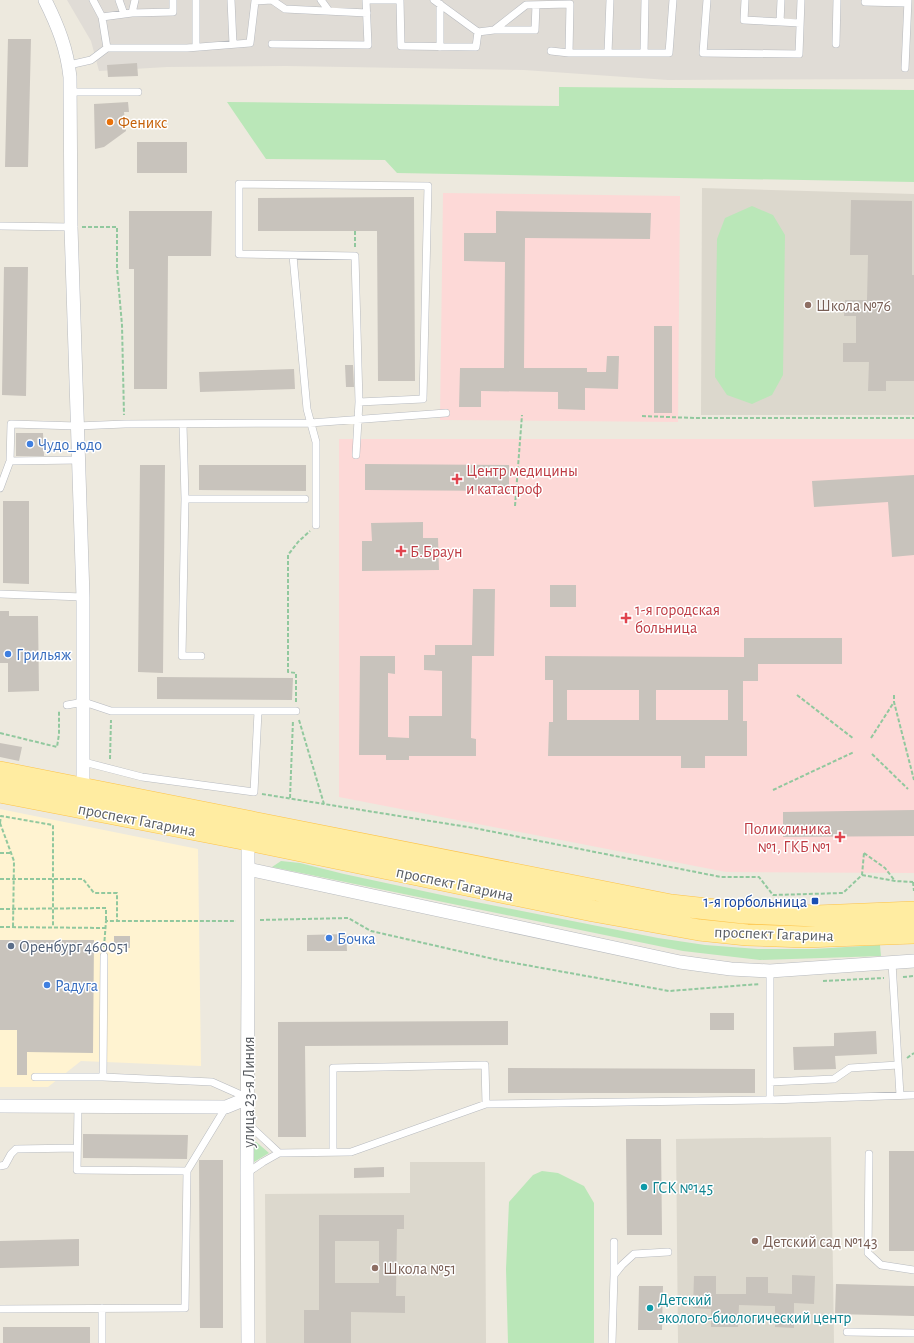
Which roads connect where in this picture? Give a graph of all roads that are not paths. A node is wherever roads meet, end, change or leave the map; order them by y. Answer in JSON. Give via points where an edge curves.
{"nodes":[{"id":1,"x":45,"y":0,"type":"edge"},
{"id":2,"x":92,"y":0,"type":"edge"},
{"id":3,"x":119,"y":0,"type":"edge"},
{"id":4,"x":135,"y":0,"type":"edge"},
{"id":5,"x":173,"y":0,"type":"edge"},
{"id":6,"x":196,"y":0,"type":"edge"},
{"id":7,"x":232,"y":0,"type":"edge"},
{"id":8,"x":272,"y":0,"type":"edge"},
{"id":9,"x":321,"y":0,"type":"edge"},
{"id":10,"x":366,"y":0,"type":"edge"},
{"id":11,"x":400,"y":0,"type":"edge"},
{"id":12,"x":610,"y":0,"type":"edge"},
{"id":13,"x":645,"y":0,"type":"edge"},
{"id":14,"x":673,"y":0,"type":"edge"},
{"id":15,"x":707,"y":0,"type":"edge"},
{"id":16,"x":746,"y":0,"type":"edge"},
{"id":17,"x":781,"y":0,"type":"edge"},
{"id":18,"x":801,"y":0,"type":"edge"},
{"id":19,"x":837,"y":0,"type":"edge"},
{"id":20,"x":437,"y":2,"type":"edge"},
{"id":21,"x":570,"y":2,"type":"edge"},
{"id":22,"x":865,"y":2,"type":"dead end"},
{"id":23,"x":908,"y":2,"type":"edge"},
{"id":24,"x":536,"y":5,"type":"junction"},
{"id":25,"x":329,"y":11,"type":"junction"},
{"id":26,"x":132,"y":13,"type":"junction"},
{"id":27,"x":367,"y":13,"type":"junction"},
{"id":28,"x":124,"y":14,"type":"junction"},
{"id":29,"x":102,"y":17,"type":"junction"},
{"id":30,"x":780,"y":22,"type":"junction"},
{"id":31,"x":800,"y":22,"type":"junction"},
{"id":32,"x":494,"y":30,"type":"junction"},
{"id":33,"x":478,"y":32,"type":"junction"},
{"id":34,"x":233,"y":44,"type":"junction"},
{"id":35,"x":272,"y":44,"type":"dead end"},
{"id":36,"x":836,"y":44,"type":"dead end"},
{"id":37,"x":440,"y":46,"type":"junction"},
{"id":38,"x":196,"y":47,"type":"junction"},
{"id":39,"x":107,"y":48,"type":"junction"},
{"id":40,"x":551,"y":51,"type":"dead end"},
{"id":41,"x":569,"y":53,"type":"junction"},
{"id":42,"x":608,"y":53,"type":"junction"},
{"id":43,"x":644,"y":53,"type":"junction"},
{"id":44,"x":69,"y":65,"type":"junction"},
{"id":45,"x":905,"y":68,"type":"dead end"},
{"id":46,"x":70,"y":92,"type":"junction"},
{"id":47,"x":138,"y":92,"type":"dead end"},
{"id":48,"x":0,"y":226,"type":"edge"},
{"id":49,"x":71,"y":227,"type":"junction"},
{"id":50,"x":293,"y":256,"type":"junction"},
{"id":51,"x":359,"y":402,"type":"junction"},
{"id":52,"x":446,"y":413,"type":"dead end"},
{"id":53,"x":358,"y":419,"type":"junction"},
{"id":54,"x":310,"y":423,"type":"junction"},
{"id":55,"x":183,"y":424,"type":"junction"},
{"id":56,"x":77,"y":426,"type":"junction"},
{"id":57,"x":356,"y":455,"type":"dead end"},
{"id":58,"x":79,"y":460,"type":"junction"},
{"id":59,"x":10,"y":461,"type":"junction"},
{"id":60,"x":0,"y":488,"type":"edge"},
{"id":61,"x":185,"y":499,"type":"junction"},
{"id":62,"x":305,"y":499,"type":"dead end"},
{"id":63,"x":316,"y":525,"type":"road end"},
{"id":64,"x":0,"y":594,"type":"edge"},
{"id":65,"x":83,"y":597,"type":"junction"},
{"id":66,"x":201,"y":656,"type":"dead end"},
{"id":67,"x":84,"y":702,"type":"junction"},
{"id":68,"x":67,"y":705,"type":"dead end"},
{"id":69,"x":296,"y":711,"type":"road end"},
{"id":70,"x":258,"y":712,"type":"junction"},
{"id":71,"x":84,"y":762,"type":"junction"},
{"id":72,"x":0,"y":772,"type":"edge"},
{"id":73,"x":0,"y":792,"type":"edge"},
{"id":74,"x":82,"y":798,"type":"junction"},
{"id":75,"x":248,"y":840,"type":"junction"},
{"id":76,"x":248,"y":869,"type":"junction"},
{"id":77,"x":914,"y":912,"type":"edge"},
{"id":78,"x":914,"y":933,"type":"edge"},
{"id":79,"x":104,"y":956,"type":"road end"},
{"id":80,"x":914,"y":961,"type":"edge"},
{"id":81,"x":892,"y":963,"type":"junction"},
{"id":82,"x":770,"y":977,"type":"junction"},
{"id":83,"x":898,"y":1065,"type":"junction"},
{"id":84,"x":35,"y":1077,"type":"dead end"},
{"id":85,"x":103,"y":1077,"type":"junction"},
{"id":86,"x":770,"y":1082,"type":"junction"},
{"id":87,"x":900,"y":1095,"type":"junction"},
{"id":88,"x":914,"y":1095,"type":"edge"},
{"id":89,"x":248,"y":1098,"type":"junction"},
{"id":90,"x":770,"y":1100,"type":"junction"},
{"id":91,"x":486,"y":1104,"type":"junction"},
{"id":92,"x":0,"y":1106,"type":"edge"},
{"id":93,"x":78,"y":1106,"type":"junction"},
{"id":94,"x":226,"y":1107,"type":"junction"},
{"id":95,"x":248,"y":1124,"type":"junction"},
{"id":96,"x":77,"y":1148,"type":"junction"},
{"id":97,"x":333,"y":1151,"type":"junction"},
{"id":98,"x":279,"y":1153,"type":"junction"},
{"id":99,"x":869,"y":1154,"type":"dead end"},
{"id":100,"x":0,"y":1166,"type":"edge"},
{"id":101,"x":187,"y":1171,"type":"junction"},
{"id":102,"x":247,"y":1173,"type":"junction"},
{"id":103,"x":614,"y":1242,"type":"dead end"},
{"id":104,"x":668,"y":1252,"type":"dead end"},
{"id":105,"x":914,"y":1270,"type":"edge"},
{"id":106,"x":614,"y":1275,"type":"junction"},
{"id":107,"x":102,"y":1308,"type":"junction"},
{"id":108,"x":0,"y":1309,"type":"edge"},
{"id":109,"x":847,"y":1332,"type":"dead end"},
{"id":110,"x":914,"y":1333,"type":"edge"},
{"id":111,"x":102,"y":1343,"type":"edge"},
{"id":112,"x":248,"y":1343,"type":"edge"},
{"id":113,"x":612,"y":1343,"type":"edge"}],
"edges":[{"from":1,"to":44,"type":"street","via":[[64,43]]},
{"from":2,"to":29,"type":"lane"},
{"from":3,"to":28,"type":"lane"},
{"from":4,"to":26,"type":"lane"},
{"from":5,"to":26,"type":"lane","via":[[173,12]]},
{"from":6,"to":38,"type":"lane"},
{"from":7,"to":34,"type":"lane"},
{"from":8,"to":25,"type":"lane","via":[[285,9]]},
{"from":8,"to":34,"type":"lane","via":[[255,1],[250,43]]},
{"from":9,"to":25,"type":"lane"},
{"from":10,"to":11,"type":"lane"},
{"from":10,"to":27,"type":"lane"},
{"from":11,"to":37,"type":"lane","via":[[401,46]]},
{"from":12,"to":42,"type":"lane"},
{"from":13,"to":43,"type":"lane"},
{"from":14,"to":43,"type":"lane","via":[[669,53]]},
{"from":15,"to":31,"type":"lane","via":[[703,53],[799,54]]},
{"from":16,"to":30,"type":"lane","via":[[744,20]]},
{"from":17,"to":30,"type":"lane"},
{"from":18,"to":31,"type":"lane"},
{"from":19,"to":36,"type":"lane"},
{"from":20,"to":33,"type":"lane"},
{"from":20,"to":37,"type":"lane"},
{"from":21,"to":24,"type":"lane"},
{"from":21,"to":41,"type":"lane"},
{"from":22,"to":23,"type":"lane"},
{"from":23,"to":45,"type":"lane"},
{"from":24,"to":32,"type":"lane","via":[[526,5]]},
{"from":24,"to":32,"type":"lane","via":[[535,30]]},
{"from":25,"to":27,"type":"lane"},
{"from":26,"to":28,"type":"lane"},
{"from":27,"to":35,"type":"lane","via":[[368,45]]},
{"from":28,"to":29,"type":"lane"},
{"from":29,"to":39,"type":"lane"},
{"from":30,"to":31,"type":"lane"},
{"from":32,"to":33,"type":"lane"},
{"from":33,"to":37,"type":"lane","via":[[476,47]]},
{"from":34,"to":38,"type":"lane"},
{"from":38,"to":39,"type":"lane"},
{"from":39,"to":44,"type":"lane","via":[[91,60]]},
{"from":40,"to":41,"type":"lane"},
{"from":41,"to":42,"type":"lane"},
{"from":42,"to":43,"type":"lane"},
{"from":44,"to":46,"type":"street"},
{"from":46,"to":47,"type":"lane"},
{"from":46,"to":49,"type":"street"},
{"from":48,"to":49,"type":"lane"},
{"from":49,"to":56,"type":"street"},
{"from":50,"to":51,"type":"lane","via":[[355,256]]},
{"from":50,"to":51,"type":"lane","via":[[239,254],[238,184],[428,186],[423,398]]},
{"from":50,"to":54,"type":"lane"},
{"from":51,"to":53,"type":"lane"},
{"from":52,"to":53,"type":"lane"},
{"from":53,"to":54,"type":"lane"},
{"from":53,"to":57,"type":"lane"},
{"from":54,"to":55,"type":"lane"},
{"from":54,"to":63,"type":"lane","via":[[316,442]]},
{"from":55,"to":56,"type":"lane"},
{"from":55,"to":61,"type":"lane"},
{"from":56,"to":58,"type":"street"},
{"from":56,"to":59,"type":"lane","via":[[11,424]]},
{"from":58,"to":59,"type":"lane"},
{"from":58,"to":65,"type":"street"},
{"from":59,"to":60,"type":"lane"},
{"from":61,"to":62,"type":"lane"},
{"from":61,"to":66,"type":"lane","via":[[182,656]]},
{"from":64,"to":65,"type":"lane"},
{"from":65,"to":67,"type":"street"},
{"from":67,"to":68,"type":"lane"},
{"from":67,"to":70,"type":"lane","via":[[111,712]]},
{"from":67,"to":71,"type":"street"},
{"from":69,"to":70,"type":"lane"},
{"from":70,"to":71,"type":"lane","via":[[254,792],[142,777]]},
{"from":71,"to":74,"type":"street"},
{"from":72,"to":74,"type":"main road","name":"проспект Гагарина"},
{"from":73,"to":74,"type":"main road","name":"проспект Гагарина"},
{"from":74,"to":75,"type":"main road","name":"проспект Гагарина"},
{"from":74,"to":77,"type":"main road","name":"проспект Гагарина","via":[[671,905],[744,913],[794,915]]},
{"from":75,"to":76,"type":"street","name":"улица 23-я Линия"},
{"from":75,"to":78,"type":"main road","name":"проспект Гагарина","via":[[593,911],[699,930],[747,935],[805,936]]},
{"from":76,"to":82,"type":"street","via":[[680,962]]},
{"from":76,"to":89,"type":"street","name":"улица 23-я Линия"},
{"from":79,"to":85,"type":"lane"},
{"from":80,"to":81,"type":"street"},
{"from":81,"to":82,"type":"street"},
{"from":81,"to":83,"type":"lane"},
{"from":82,"to":86,"type":"lane"},
{"from":83,"to":86,"type":"lane","via":[[850,1068],[834,1079]]},
{"from":83,"to":87,"type":"lane"},
{"from":84,"to":85,"type":"lane"},
{"from":85,"to":89,"type":"lane","via":[[212,1082]]},
{"from":86,"to":90,"type":"lane"},
{"from":87,"to":88,"type":"lane"},
{"from":87,"to":90,"type":"lane"},
{"from":89,"to":94,"type":"street"},
{"from":89,"to":95,"type":"street","name":"улица 23-я Линия"},
{"from":90,"to":91,"type":"lane"},
{"from":91,"to":97,"type":"lane","via":[[351,1152]]},
{"from":91,"to":97,"type":"lane","via":[[485,1065],[333,1068]]},
{"from":92,"to":93,"type":"street"},
{"from":93,"to":94,"type":"street"},
{"from":93,"to":96,"type":"lane"},
{"from":94,"to":101,"type":"lane"},
{"from":95,"to":98,"type":"lane"},
{"from":95,"to":102,"type":"street","name":"улица 23-я Линия"},
{"from":96,"to":100,"type":"lane","via":[[16,1149],[5,1165]]},
{"from":96,"to":101,"type":"lane","via":[[77,1170]]},
{"from":97,"to":98,"type":"lane"},
{"from":98,"to":102,"type":"lane"},
{"from":99,"to":105,"type":"lane","via":[[868,1253],[882,1265]]},
{"from":101,"to":107,"type":"lane","via":[[185,1308]]},
{"from":102,"to":112,"type":"street","name":"улица 23-я Линия"},
{"from":103,"to":106,"type":"lane"},
{"from":104,"to":106,"type":"lane","via":[[634,1254]]},
{"from":106,"to":113,"type":"lane"},
{"from":107,"to":108,"type":"lane"},
{"from":107,"to":111,"type":"lane"},
{"from":109,"to":110,"type":"lane"}]}
